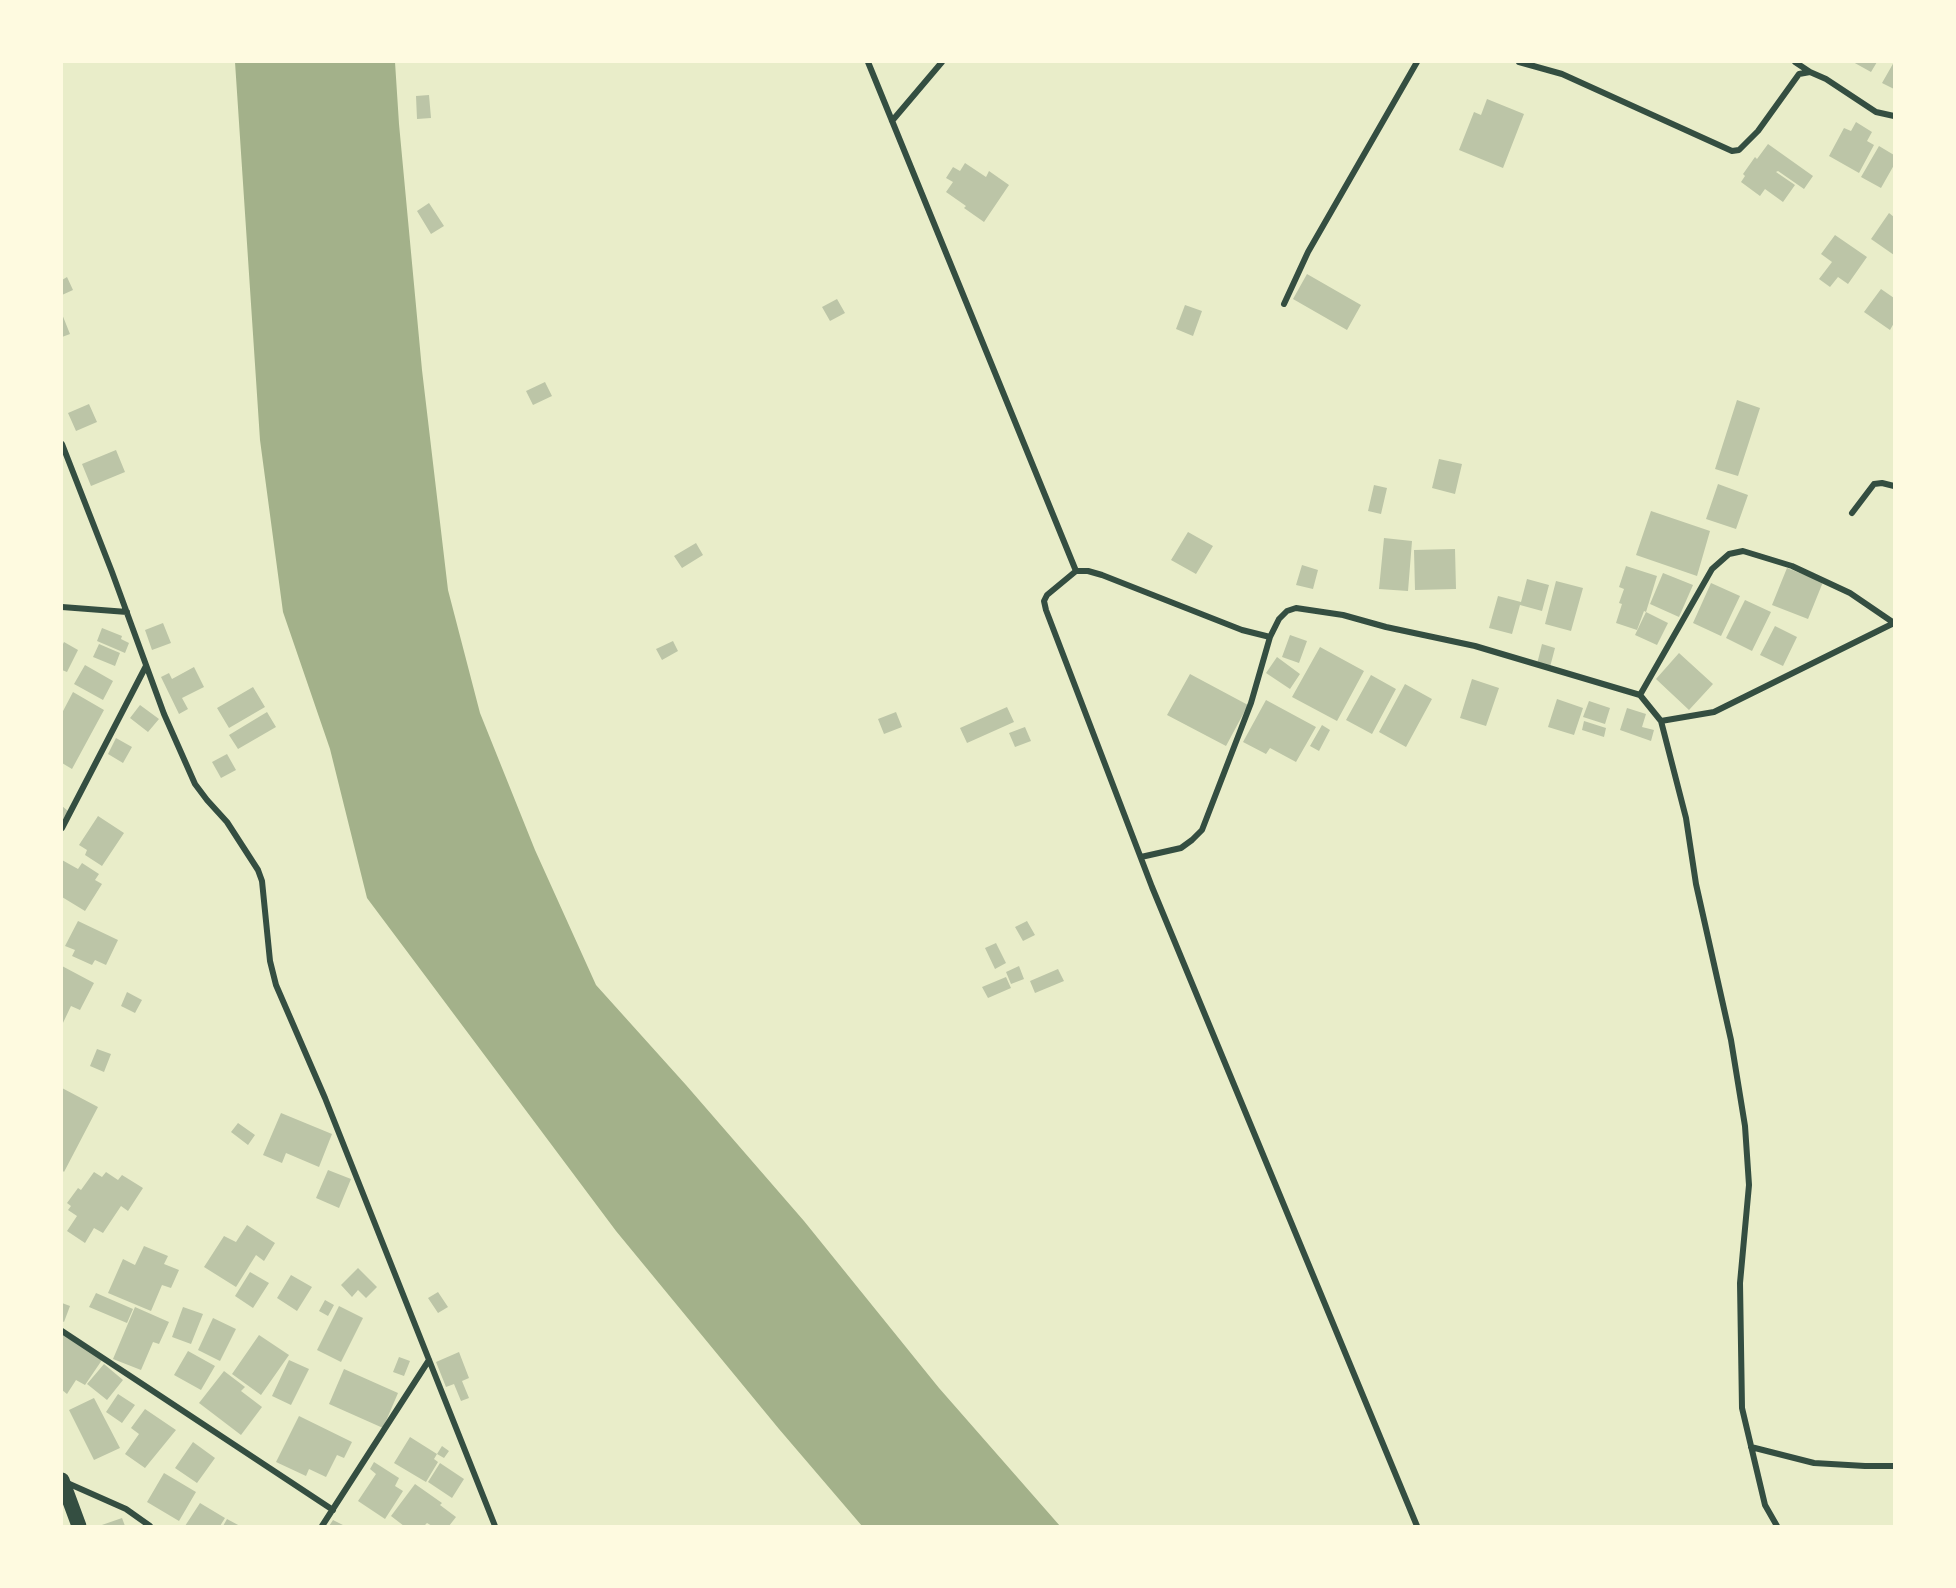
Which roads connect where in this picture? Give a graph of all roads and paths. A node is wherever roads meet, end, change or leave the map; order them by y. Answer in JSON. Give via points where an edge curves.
{"nodes":[{"id":1,"x":868,"y":62,"type":"edge"},
{"id":2,"x":942,"y":62,"type":"edge"},
{"id":3,"x":1417,"y":62,"type":"edge"},
{"id":4,"x":1519,"y":62,"type":"edge"},
{"id":5,"x":1795,"y":62,"type":"edge"},
{"id":6,"x":1810,"y":72,"type":"junction"},
{"id":7,"x":1894,"y":116,"type":"edge"},
{"id":8,"x":892,"y":120,"type":"junction"},
{"id":9,"x":1284,"y":304,"type":"dead end"},
{"id":10,"x":62,"y":444,"type":"edge"},
{"id":11,"x":1894,"y":486,"type":"edge"},
{"id":12,"x":1852,"y":513,"type":"dead end"},
{"id":13,"x":1076,"y":571,"type":"junction"},
{"id":14,"x":62,"y":607,"type":"edge"},
{"id":15,"x":127,"y":612,"type":"junction"},
{"id":16,"x":1894,"y":623,"type":"edge"},
{"id":17,"x":1270,"y":637,"type":"junction"},
{"id":18,"x":146,"y":666,"type":"junction"},
{"id":19,"x":1640,"y":695,"type":"junction"},
{"id":20,"x":1661,"y":721,"type":"junction"},
{"id":21,"x":62,"y":828,"type":"edge"},
{"id":22,"x":1141,"y":857,"type":"junction"},
{"id":23,"x":62,"y":1331,"type":"edge"},
{"id":24,"x":429,"y":1360,"type":"junction"},
{"id":25,"x":1751,"y":1447,"type":"junction"},
{"id":26,"x":1894,"y":1466,"type":"edge"},
{"id":27,"x":62,"y":1480,"type":"edge"},
{"id":28,"x":333,"y":1510,"type":"junction"},
{"id":29,"x":75,"y":1525,"type":"edge"},
{"id":30,"x":150,"y":1527,"type":"edge"},
{"id":31,"x":322,"y":1527,"type":"edge"},
{"id":32,"x":495,"y":1527,"type":"edge"},
{"id":33,"x":1417,"y":1527,"type":"edge"},
{"id":34,"x":1777,"y":1527,"type":"edge"}],
"edges":[{"from":1,"to":8,"type":"street"},
{"from":2,"to":8,"type":"street"},
{"from":3,"to":9,"type":"street","via":[[1308,252]]},
{"from":4,"to":6,"type":"street","via":[[1562,74],[1732,151],[1739,150],[1758,131],[1800,74]]},
{"from":5,"to":6,"type":"street"},
{"from":6,"to":7,"type":"street","via":[[1876,112]]},
{"from":8,"to":13,"type":"street"},
{"from":10,"to":15,"type":"street"},
{"from":11,"to":12,"type":"street","via":[[1874,484]]},
{"from":13,"to":17,"type":"street","via":[[1102,575],[1242,630]]},
{"from":13,"to":22,"type":"street","via":[[1047,595],[1046,610]]},
{"from":14,"to":15,"type":"street"},
{"from":15,"to":18,"type":"street"},
{"from":16,"to":19,"type":"street","via":[[1850,593],[1792,566],[1754,553],[1729,554],[1712,569]]},
{"from":16,"to":20,"type":"street","via":[[1714,712]]},
{"from":17,"to":19,"type":"street","via":[[1287,610],[1317,609],[1475,646]]},
{"from":17,"to":22,"type":"street","via":[[1251,703],[1202,830],[1181,848]]},
{"from":18,"to":21,"type":"street"},
{"from":18,"to":24,"type":"street","via":[[195,784],[227,822],[258,870],[276,986]]},
{"from":19,"to":20,"type":"street"},
{"from":20,"to":25,"type":"street","via":[[1686,818],[1745,1126],[1749,1185],[1740,1283],[1741,1378],[1742,1408]]},
{"from":22,"to":33,"type":"street"},
{"from":23,"to":28,"type":"street"},
{"from":24,"to":28,"type":"street"},
{"from":24,"to":32,"type":"street"},
{"from":25,"to":26,"type":"street","via":[[1814,1463]]},
{"from":25,"to":34,"type":"street","via":[[1765,1505]]},
{"from":27,"to":29,"type":"highway"},
{"from":27,"to":30,"type":"street","via":[[126,1509]]},
{"from":28,"to":31,"type":"street"}]}
